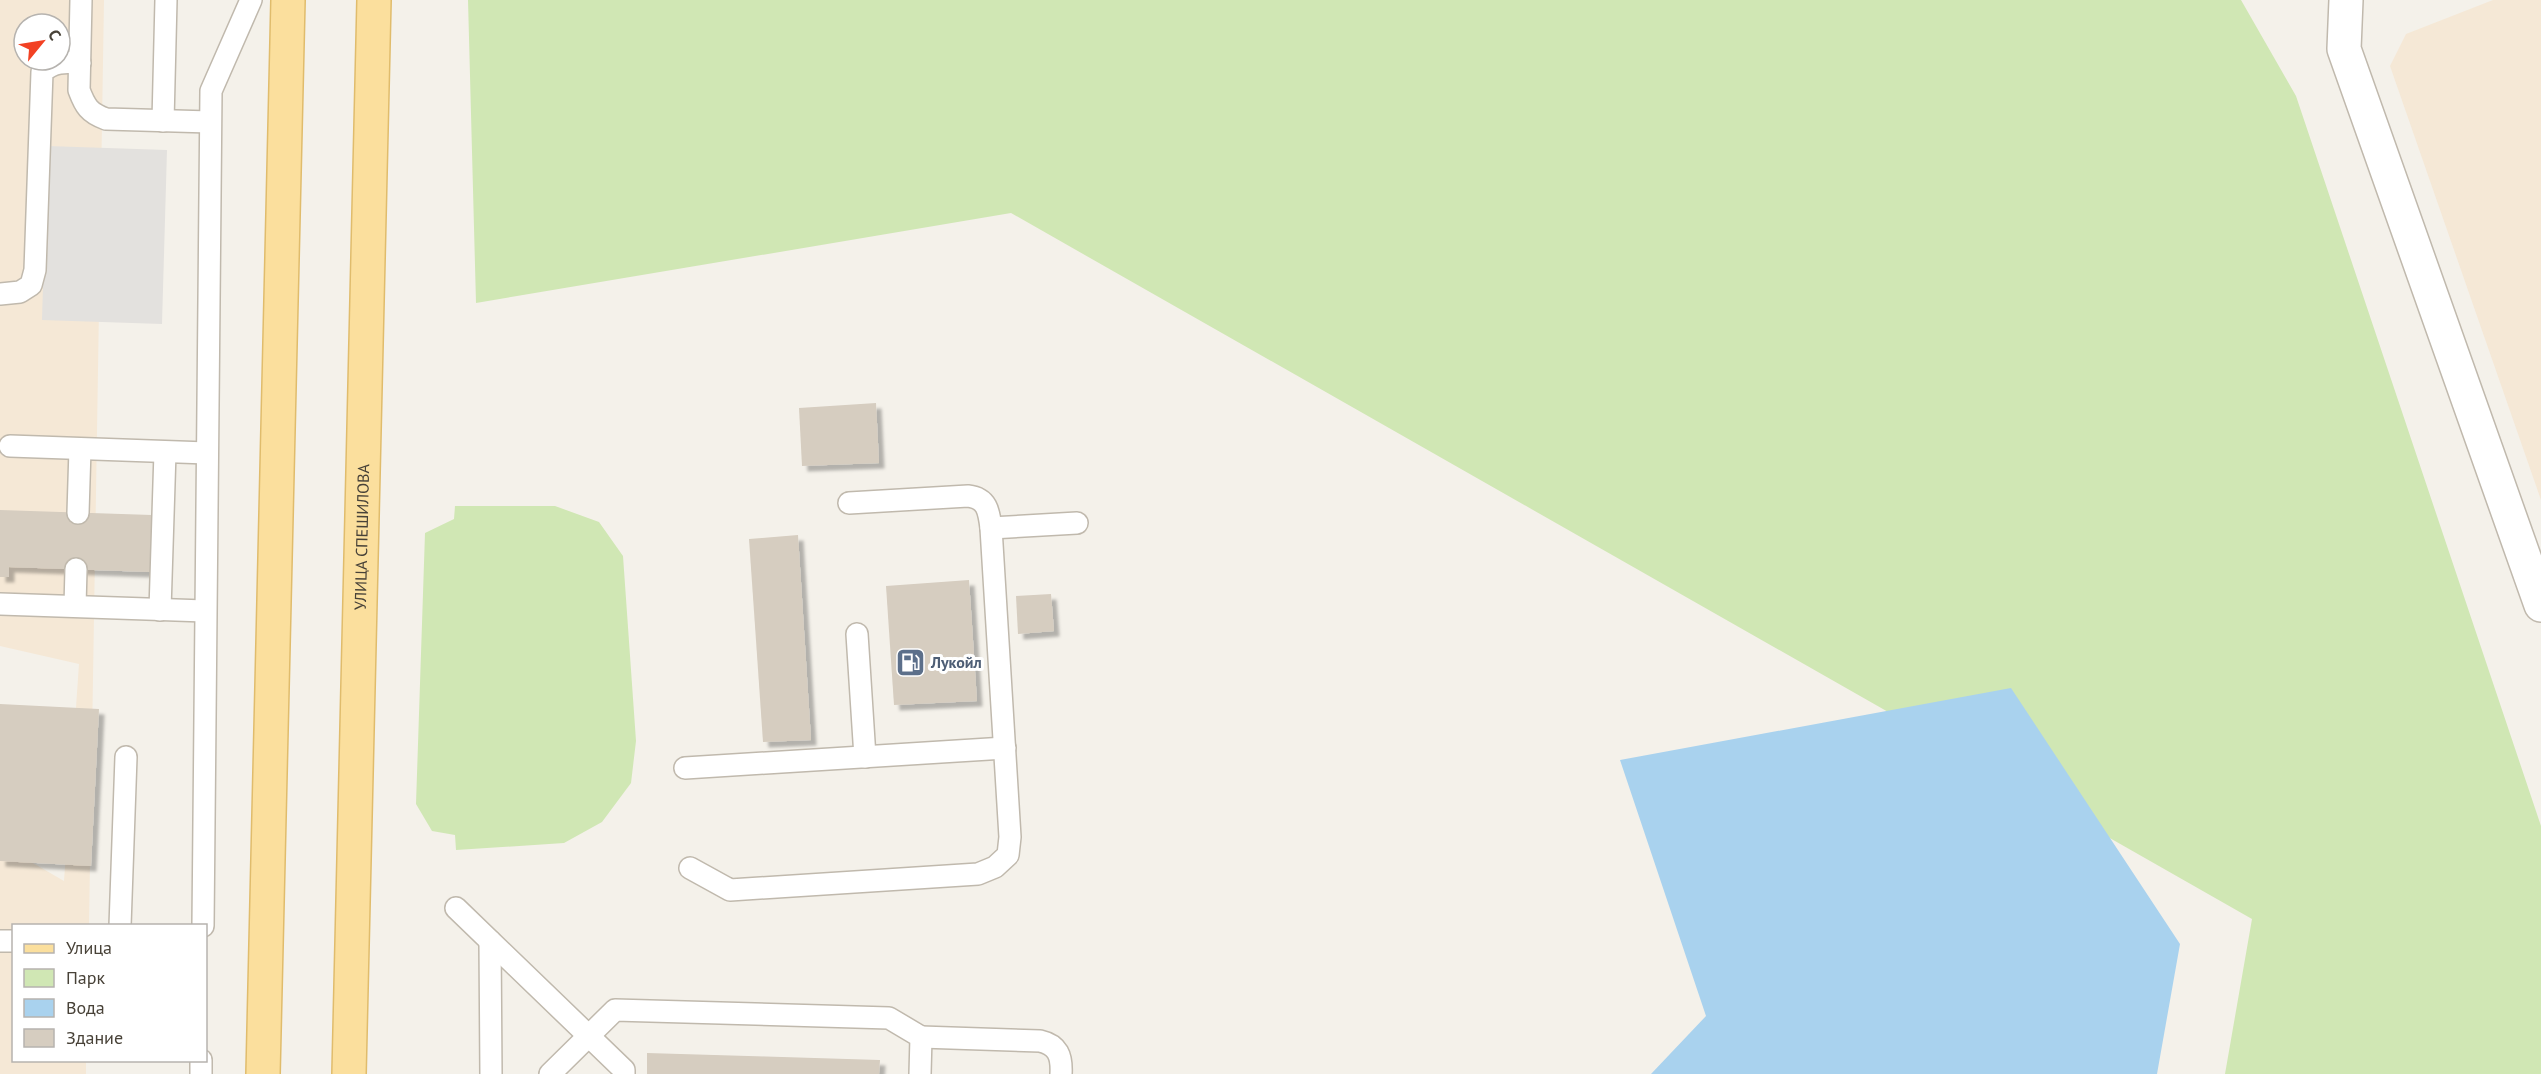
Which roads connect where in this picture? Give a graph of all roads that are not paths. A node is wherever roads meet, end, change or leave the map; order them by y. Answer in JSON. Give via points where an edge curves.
{"nodes":[{"id":1,"x":81,"y":0,"type":"edge"},
{"id":2,"x":166,"y":0,"type":"edge"},
{"id":3,"x":251,"y":0,"type":"edge"},
{"id":4,"x":288,"y":0,"type":"edge"},
{"id":5,"x":374,"y":0,"type":"edge"},
{"id":6,"x":2346,"y":0,"type":"edge"},
{"id":7,"x":80,"y":63,"type":"junction"},
{"id":8,"x":163,"y":121,"type":"junction"},
{"id":9,"x":210,"y":122,"type":"junction"},
{"id":10,"x":0,"y":294,"type":"edge"},
{"id":11,"x":10,"y":446,"type":"dead end"},
{"id":12,"x":80,"y":449,"type":"junction"},
{"id":13,"x":165,"y":452,"type":"junction"},
{"id":14,"x":207,"y":453,"type":"junction"},
{"id":15,"x":849,"y":503,"type":"dead end"},
{"id":16,"x":78,"y":513,"type":"dead end"},
{"id":17,"x":1077,"y":523,"type":"dead end"},
{"id":18,"x":991,"y":528,"type":"junction"},
{"id":19,"x":76,"y":569,"type":"dead end"},
{"id":20,"x":0,"y":604,"type":"edge"},
{"id":21,"x":75,"y":606,"type":"junction"},
{"id":22,"x":2541,"y":606,"type":"edge"},
{"id":23,"x":160,"y":610,"type":"junction"},
{"id":24,"x":205,"y":611,"type":"junction"},
{"id":25,"x":857,"y":634,"type":"dead end"},
{"id":26,"x":1005,"y":748,"type":"junction"},
{"id":27,"x":126,"y":757,"type":"dead end"},
{"id":28,"x":865,"y":757,"type":"junction"},
{"id":29,"x":685,"y":768,"type":"dead end"},
{"id":30,"x":690,"y":868,"type":"dead end"},
{"id":31,"x":456,"y":908,"type":"dead end"},
{"id":32,"x":120,"y":924,"type":"edge"},
{"id":33,"x":202,"y":924,"type":"edge"},
{"id":34,"x":490,"y":941,"type":"junction"},
{"id":35,"x":589,"y":1035,"type":"junction"},
{"id":36,"x":921,"y":1037,"type":"junction"},
{"id":37,"x":263,"y":1074,"type":"edge"},
{"id":38,"x":349,"y":1074,"type":"edge"},
{"id":39,"x":491,"y":1074,"type":"edge"},
{"id":40,"x":550,"y":1074,"type":"edge"},
{"id":41,"x":624,"y":1074,"type":"edge"},
{"id":42,"x":920,"y":1074,"type":"edge"},
{"id":43,"x":1061,"y":1074,"type":"edge"}],
"edges":[{"from":1,"to":7,"type":"lane"},
{"from":2,"to":8,"type":"lane"},
{"from":3,"to":9,"type":"lane","via":[[211,91]]},
{"from":4,"to":37,"type":"main road"},
{"from":5,"to":38,"type":"main road","name":"УЛИЦА СПЕШИЛОВА"},
{"from":6,"to":22,"type":"street","via":[[2344,49]]},
{"from":7,"to":8,"type":"lane","via":[[79,90],[92,114],[106,119]]},
{"from":7,"to":10,"type":"lane","via":[[61,62],[42,72],[34,270],[31,285],[20,292]]},
{"from":8,"to":9,"type":"lane"},
{"from":9,"to":14,"type":"lane"},
{"from":11,"to":12,"type":"lane"},
{"from":12,"to":13,"type":"lane"},
{"from":12,"to":16,"type":"lane"},
{"from":13,"to":14,"type":"lane"},
{"from":13,"to":23,"type":"lane"},
{"from":14,"to":24,"type":"lane"},
{"from":15,"to":18,"type":"lane","via":[[979,497],[986,504]]},
{"from":17,"to":18,"type":"lane"},
{"from":18,"to":26,"type":"lane"},
{"from":19,"to":21,"type":"lane"},
{"from":20,"to":21,"type":"lane"},
{"from":21,"to":23,"type":"lane"},
{"from":23,"to":24,"type":"lane"},
{"from":24,"to":33,"type":"lane"},
{"from":25,"to":28,"type":"lane"},
{"from":26,"to":28,"type":"lane"},
{"from":26,"to":30,"type":"lane","via":[[1008,855],[995,867],[978,874],[730,890]]},
{"from":27,"to":32,"type":"lane"},
{"from":28,"to":29,"type":"lane"},
{"from":31,"to":34,"type":"lane"},
{"from":34,"to":35,"type":"lane"},
{"from":34,"to":39,"type":"lane"},
{"from":35,"to":36,"type":"lane","via":[[615,1010],[890,1018]]},
{"from":35,"to":40,"type":"lane"},
{"from":35,"to":41,"type":"lane"},
{"from":36,"to":42,"type":"lane"},
{"from":36,"to":43,"type":"lane","via":[[1052,1043],[1058,1051]]}]}
